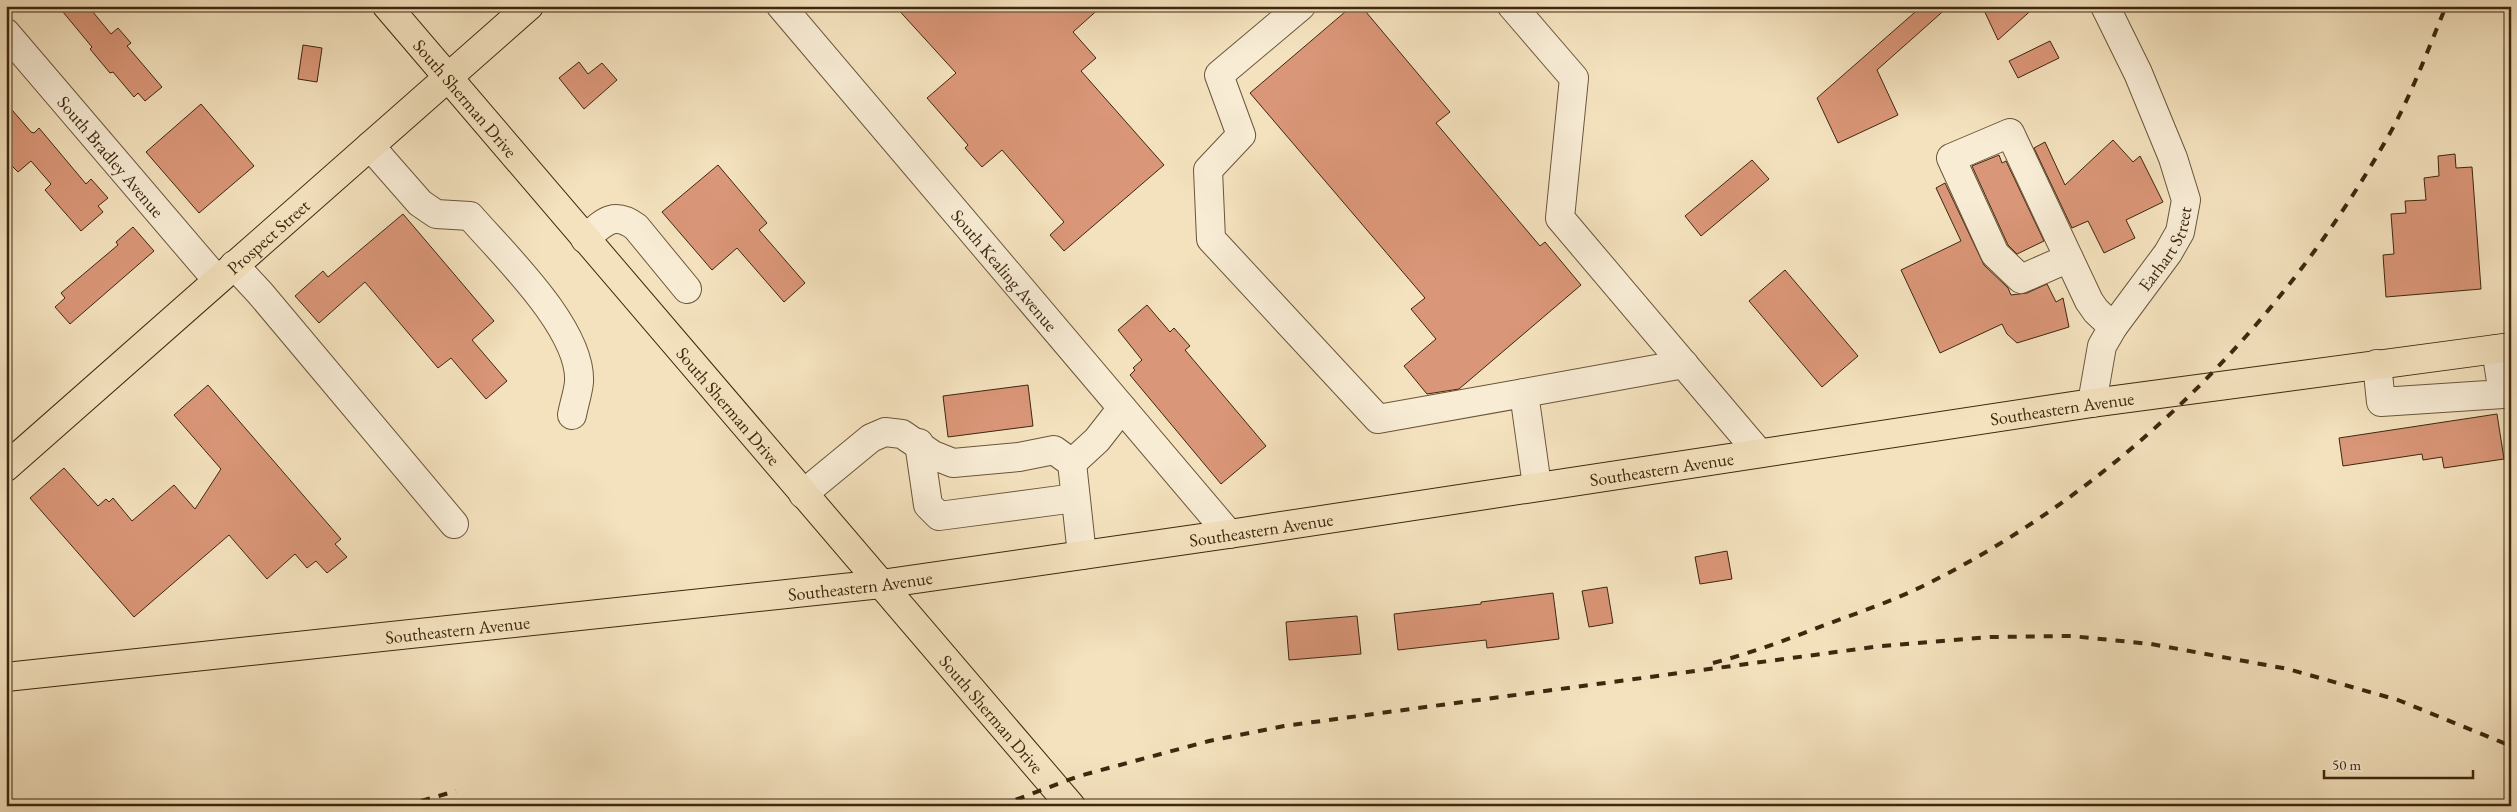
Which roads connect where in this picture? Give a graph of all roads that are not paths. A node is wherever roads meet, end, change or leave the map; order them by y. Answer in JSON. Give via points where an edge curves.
{"nodes":[{"id":1,"x":387,"y":6,"type":"edge"},
{"id":2,"x":528,"y":6,"type":"edge"},
{"id":3,"x":781,"y":6,"type":"edge"},
{"id":4,"x":1301,"y":6,"type":"edge"},
{"id":5,"x":1512,"y":6,"type":"edge"},
{"id":6,"x":2106,"y":6,"type":"edge"},
{"id":7,"x":6,"y":33,"type":"edge"},
{"id":8,"x":448,"y":78,"type":"junction"},
{"id":9,"x":370,"y":146,"type":"junction"},
{"id":10,"x":584,"y":239,"type":"junction"},
{"id":11,"x":2069,"y":258,"type":"junction"},
{"id":12,"x":225,"y":273,"type":"junction"},
{"id":13,"x":687,"y":289,"type":"dead end"},
{"id":14,"x":2113,"y":326,"type":"junction"},
{"id":15,"x":2503,"y":348,"type":"edge"},
{"id":16,"x":1684,"y":364,"type":"junction"},
{"id":17,"x":2377,"y":364,"type":"junction"},
{"id":18,"x":1524,"y":392,"type":"junction"},
{"id":19,"x":2092,"y":403,"type":"junction"},
{"id":20,"x":1122,"y":408,"type":"junction"},
{"id":21,"x":572,"y":415,"type":"dead end"},
{"id":22,"x":919,"y":443,"type":"junction"},
{"id":23,"x":1759,"y":453,"type":"junction"},
{"id":24,"x":1072,"y":463,"type":"junction"},
{"id":25,"x":6,"y":468,"type":"edge"},
{"id":26,"x":1537,"y":486,"type":"junction"},
{"id":27,"x":803,"y":494,"type":"junction"},
{"id":28,"x":1075,"y":498,"type":"junction"},
{"id":29,"x":454,"y":524,"type":"dead end"},
{"id":30,"x":1229,"y":534,"type":"junction"},
{"id":31,"x":1082,"y":556,"type":"junction"},
{"id":32,"x":881,"y":584,"type":"junction"},
{"id":33,"x":6,"y":676,"type":"edge"},
{"id":34,"x":1071,"y":806,"type":"edge"}],
"edges":[{"from":1,"to":8,"type":"main road","name":"South Sherman Drive"},
{"from":2,"to":8,"type":"main road","name":"Prospect Street"},
{"from":3,"to":20,"type":"street","name":"South Kealing Avenue"},
{"from":4,"to":18,"type":"street","via":[[1219,76],[1241,135],[1208,170],[1211,239],[1378,419]]},
{"from":5,"to":16,"type":"street","via":[[1574,78],[1560,218]]},
{"from":6,"to":14,"type":"street","name":"Earhart Street","via":[[2176,166],[2186,200],[2180,232],[2168,253]]},
{"from":7,"to":12,"type":"street","name":"South Bradley Avenue"},
{"from":8,"to":9,"type":"main road","name":"Prospect Street"},
{"from":8,"to":10,"type":"main road","name":"South Sherman Drive"},
{"from":9,"to":12,"type":"main road","name":"Prospect Street"},
{"from":9,"to":21,"type":"street","via":[[420,203],[436,214],[470,216],[550,308],[572,346],[579,381]]},
{"from":10,"to":13,"type":"street","via":[[603,222],[614,218],[626,220],[636,227]]},
{"from":10,"to":27,"type":"main road","name":"South Sherman Drive"},
{"from":11,"to":11,"type":"street","via":[[2010,133],[1951,158],[1995,254],[2009,269],[2021,279]]},
{"from":11,"to":14,"type":"street","via":[[2093,306]]},
{"from":12,"to":25,"type":"main road","name":"Prospect Street"},
{"from":12,"to":29,"type":"street","name":"South Bradley Avenue","via":[[260,293]]},
{"from":14,"to":19,"type":"street","name":"Earhart Street","via":[[2102,346]]},
{"from":15,"to":17,"type":"main road","name":"Southeastern Avenue"},
{"from":15,"to":17,"type":"street","via":[[2503,394],[2381,402]]},
{"from":16,"to":18,"type":"street"},
{"from":16,"to":23,"type":"street"},
{"from":17,"to":19,"type":"main road","name":"Southeastern Avenue"},
{"from":18,"to":26,"type":"street"},
{"from":19,"to":23,"type":"main road","name":"Southeastern Avenue"},
{"from":20,"to":24,"type":"street","via":[[1097,440]]},
{"from":20,"to":30,"type":"street","name":"South Kealing Avenue"},
{"from":22,"to":24,"type":"street","via":[[933,455],[953,464],[1054,450]]},
{"from":22,"to":27,"type":"street","via":[[902,434],[884,432],[871,438]]},
{"from":22,"to":28,"type":"street","via":[[928,505],[939,516]]},
{"from":23,"to":26,"type":"main road","name":"Southeastern Avenue"},
{"from":24,"to":28,"type":"street"},
{"from":26,"to":30,"type":"main road","name":"Southeastern Avenue"},
{"from":27,"to":32,"type":"main road","name":"South Sherman Drive"},
{"from":28,"to":31,"type":"street"},
{"from":30,"to":31,"type":"main road","name":"Southeastern Avenue"},
{"from":31,"to":32,"type":"main road","name":"Southeastern Avenue"},
{"from":32,"to":33,"type":"main road","name":"Southeastern Avenue"},
{"from":32,"to":34,"type":"main road","name":"South Sherman Drive"}]}
